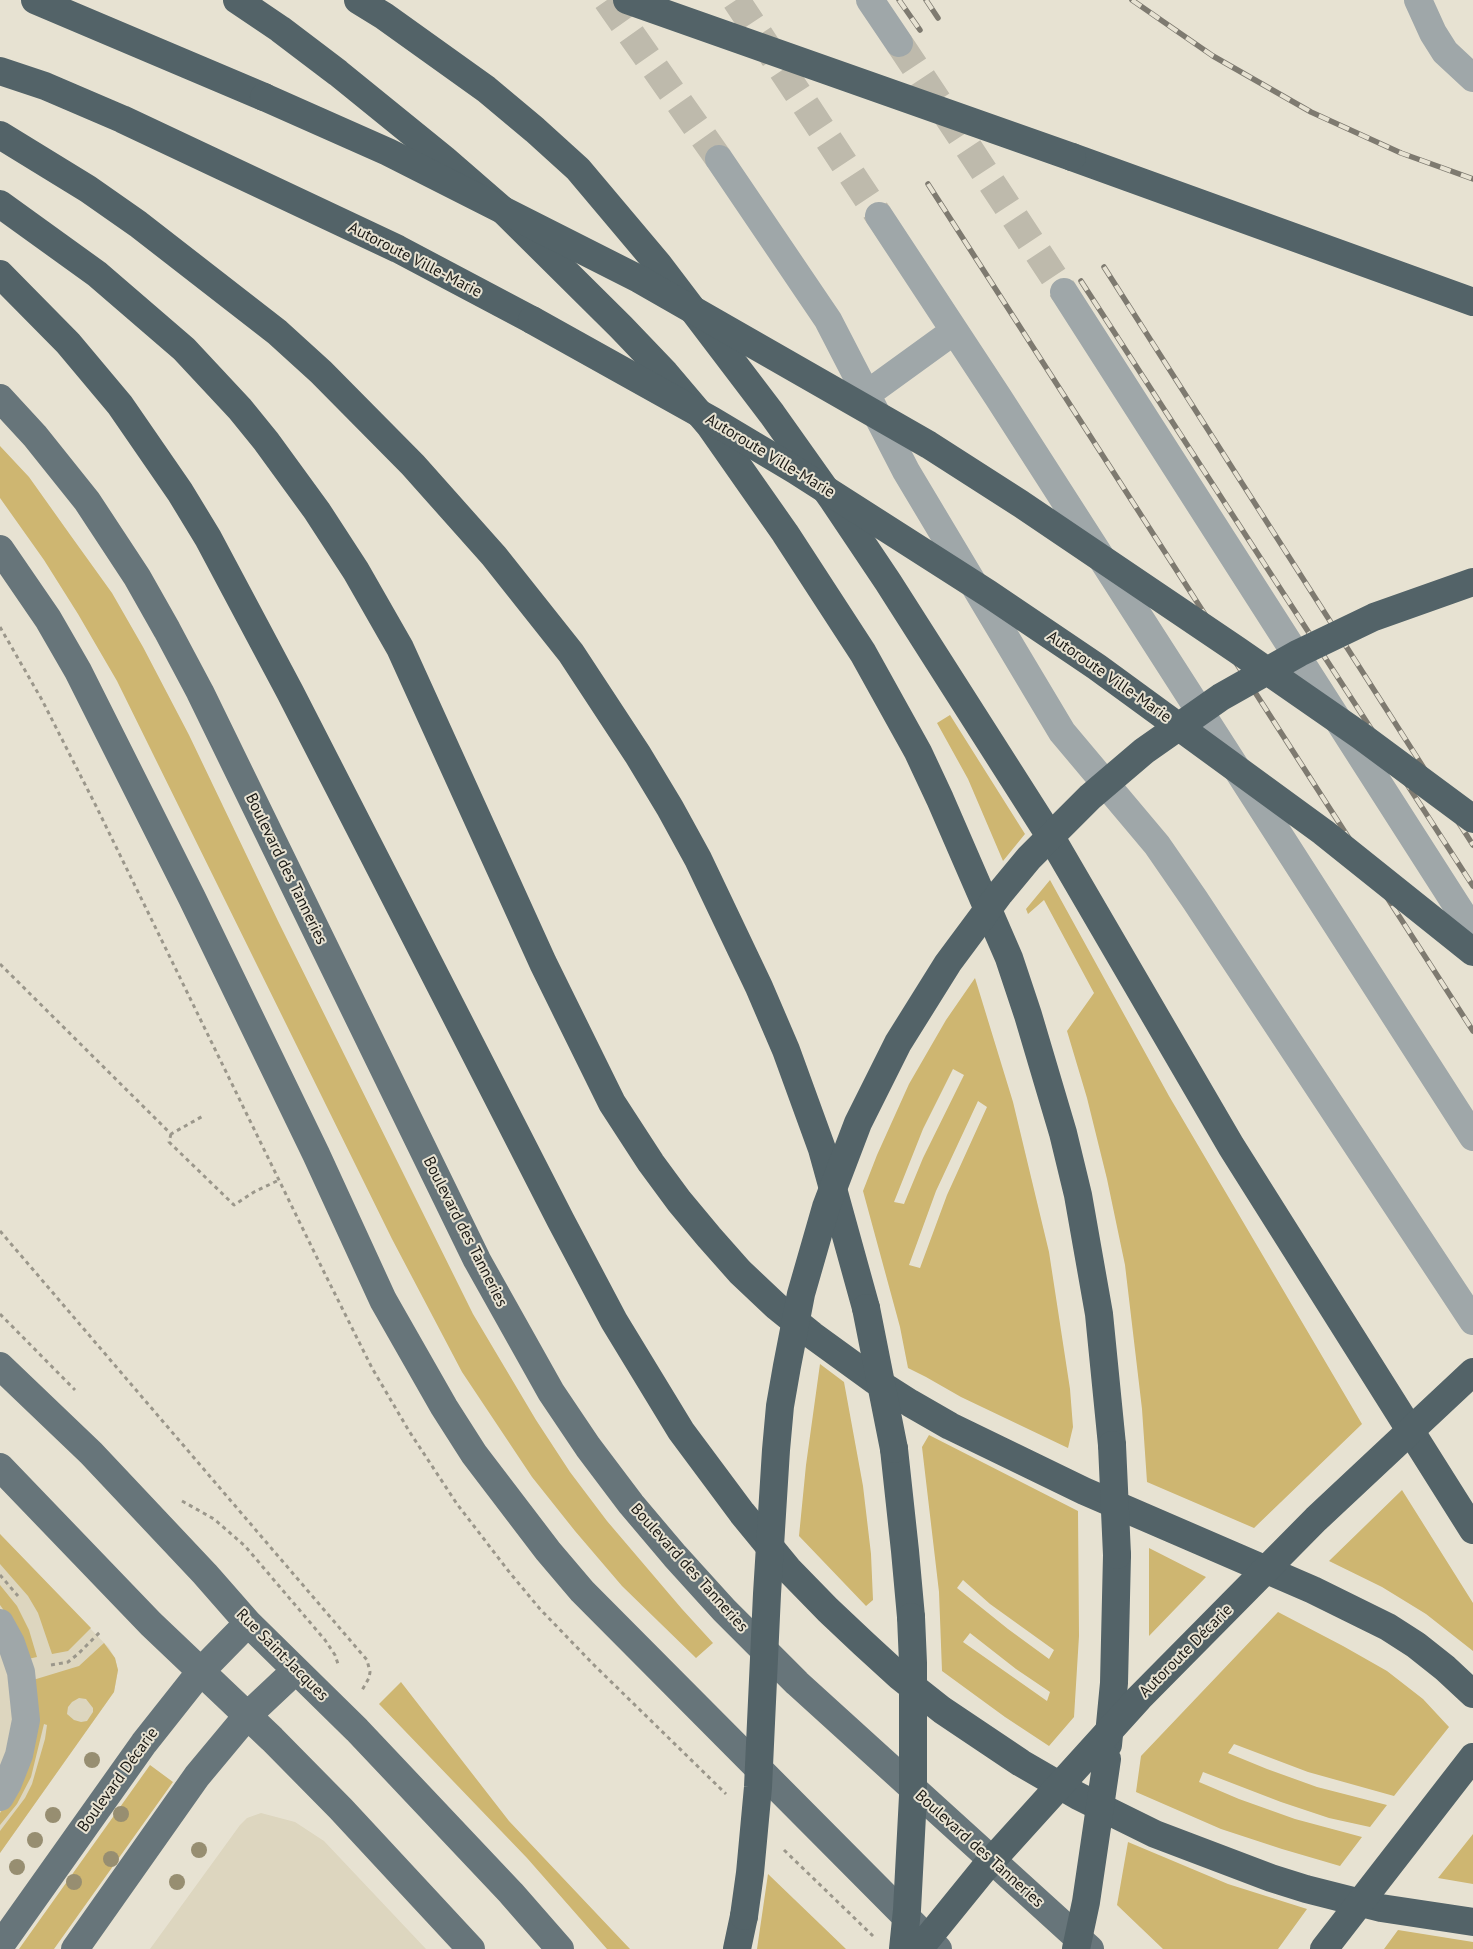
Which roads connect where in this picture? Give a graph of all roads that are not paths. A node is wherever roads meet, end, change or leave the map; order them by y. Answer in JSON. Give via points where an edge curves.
{"nodes":[{"id":1,"x":35,"y":0,"type":"edge"},
{"id":2,"x":237,"y":0,"type":"edge"},
{"id":3,"x":358,"y":0,"type":"edge"},
{"id":4,"x":627,"y":0,"type":"edge"},
{"id":5,"x":870,"y":0,"type":"edge"},
{"id":6,"x":1418,"y":0,"type":"edge"},
{"id":7,"x":899,"y":43,"type":"tunnel mouth"},
{"id":8,"x":0,"y":71,"type":"edge"},
{"id":9,"x":1473,"y":78,"type":"edge"},
{"id":10,"x":0,"y":135,"type":"edge"},
{"id":11,"x":718,"y":158,"type":"tunnel mouth"},
{"id":12,"x":0,"y":204,"type":"edge"},
{"id":13,"x":879,"y":216,"type":"tunnel mouth"},
{"id":14,"x":0,"y":274,"type":"edge"},
{"id":15,"x":1064,"y":292,"type":"tunnel mouth"},
{"id":16,"x":1473,"y":302,"type":"edge"},
{"id":17,"x":954,"y":332,"type":"junction"},
{"id":18,"x":867,"y":394,"type":"junction"},
{"id":19,"x":0,"y":398,"type":"edge"},
{"id":20,"x":0,"y":549,"type":"edge"},
{"id":21,"x":1473,"y":582,"type":"edge"},
{"id":22,"x":1473,"y":819,"type":"edge"},
{"id":23,"x":1473,"y":931,"type":"edge"},
{"id":24,"x":1473,"y":952,"type":"edge"},
{"id":25,"x":1473,"y":1137,"type":"edge"},
{"id":26,"x":1473,"y":1322,"type":"edge"},
{"id":27,"x":0,"y":1366,"type":"edge"},
{"id":28,"x":1473,"y":1372,"type":"edge"},
{"id":29,"x":0,"y":1467,"type":"edge"},
{"id":30,"x":1473,"y":1530,"type":"edge"},
{"id":31,"x":0,"y":1623,"type":"edge"},
{"id":32,"x":248,"y":1623,"type":"junction"},
{"id":33,"x":296,"y":1670,"type":"junction"},
{"id":34,"x":201,"y":1672,"type":"junction"},
{"id":35,"x":1473,"y":1694,"type":"edge"},
{"id":36,"x":247,"y":1716,"type":"junction"},
{"id":37,"x":1473,"y":1757,"type":"edge"},
{"id":38,"x":0,"y":1797,"type":"edge"},
{"id":39,"x":1473,"y":1922,"type":"edge"},
{"id":40,"x":0,"y":1946,"type":"edge"},
{"id":41,"x":75,"y":1949,"type":"edge"},
{"id":42,"x":471,"y":1949,"type":"edge"},
{"id":43,"x":560,"y":1949,"type":"edge"},
{"id":44,"x":737,"y":1949,"type":"edge"},
{"id":45,"x":903,"y":1949,"type":"edge"},
{"id":46,"x":919,"y":1949,"type":"edge"},
{"id":47,"x":938,"y":1949,"type":"edge"},
{"id":48,"x":1076,"y":1949,"type":"edge"},
{"id":49,"x":1090,"y":1949,"type":"edge"},
{"id":50,"x":1324,"y":1949,"type":"edge"}],
"edges":[{"from":1,"to":22,"type":"highway","bridge":true,"via":[[388,152],[639,279],[929,446],[1021,504],[1361,736]]},
{"from":2,"to":48,"type":"highway","bridge":true,"via":[[338,73],[505,212],[665,373],[710,426],[790,540],[863,653],[918,752],[948,816],[1009,958],[1028,1015],[1078,1195],[1099,1314],[1112,1445],[1117,1555],[1114,1682],[1107,1759]]},
{"from":3,"to":30,"type":"highway","via":[[486,89],[578,169],[658,264],[772,414],[888,582],[1044,828],[1231,1146]]},
{"from":4,"to":16,"type":"highway","bridge":true},
{"from":5,"to":7,"type":"lane"},
{"from":6,"to":9,"type":"lane","via":[[1444,52]]},
{"from":8,"to":24,"type":"highway","name":"Autoroute Ville-Marie","bridge":true,"via":[[45,86],[122,119],[398,249],[532,320],[795,470],[1097,667],[1315,827]]},
{"from":10,"to":45,"type":"highway","bridge":true,"via":[[88,189],[234,297],[368,418],[454,509],[571,653],[629,741],[698,859],[786,1050],[822,1149],[866,1308],[888,1415],[905,1552],[913,1682],[913,1796]]},
{"from":11,"to":18,"type":"lane","via":[[828,320]]},
{"from":12,"to":35,"type":"highway","via":[[97,274],[184,349],[245,416],[307,496],[356,571],[400,648],[543,963],[612,1103],[679,1201],[740,1272],[812,1335],[910,1403],[1084,1491],[1313,1590],[1388,1627],[1446,1668]]},
{"from":13,"to":17,"type":"lane"},
{"from":14,"to":39,"type":"highway","via":[[68,343],[120,405],[208,538],[614,1321],[681,1431],[788,1569],[863,1644],[942,1710],[1021,1763],[1078,1796],[1155,1834],[1271,1878],[1381,1908]]},
{"from":15,"to":23,"type":"lane"},
{"from":17,"to":18,"type":"lane"},
{"from":17,"to":25,"type":"lane"},
{"from":18,"to":26,"type":"lane","via":[[906,471],[1062,732],[1157,845]]},
{"from":19,"to":49,"type":"main road","name":"Boulevard des Tanneries","via":[[35,436],[86,501],[163,622],[477,1260],[551,1392],[588,1447],[675,1556],[790,1676]]},
{"from":20,"to":47,"type":"main road","via":[[48,619],[78,671],[209,933],[383,1300],[474,1454],[582,1591]]},
{"from":21,"to":44,"type":"highway","bridge":true,"via":[[1374,617],[1254,676],[1144,751],[1090,797],[1029,858],[948,963],[898,1042],[858,1123],[826,1207],[801,1294],[787,1366],[780,1406],[772,1510],[758,1787],[750,1873]]},
{"from":27,"to":32,"type":"main road","name":"Rue Saint-Jacques","via":[[91,1453]]},
{"from":28,"to":46,"type":"highway","name":"Autoroute Décarie","bridge":true,"via":[[1324,1512],[1139,1698],[984,1869]]},
{"from":29,"to":34,"type":"main road"},
{"from":31,"to":38,"type":"lane","via":[[11,1642],[21,1672],[26,1720],[19,1755]]},
{"from":32,"to":33,"type":"main road","name":"Rue Saint-Jacques"},
{"from":32,"to":34,"type":"main road","name":"Boulevard Décarie"},
{"from":33,"to":36,"type":"main road"},
{"from":33,"to":43,"type":"main road","name":"Rue Saint-Jacques","via":[[364,1737]]},
{"from":34,"to":36,"type":"main road"},
{"from":34,"to":40,"type":"main road","name":"Boulevard Décarie","via":[[144,1742]]},
{"from":36,"to":41,"type":"main road","via":[[197,1776]]},
{"from":36,"to":42,"type":"main road","via":[[341,1810]]},
{"from":37,"to":50,"type":"highway","bridge":true}]}
